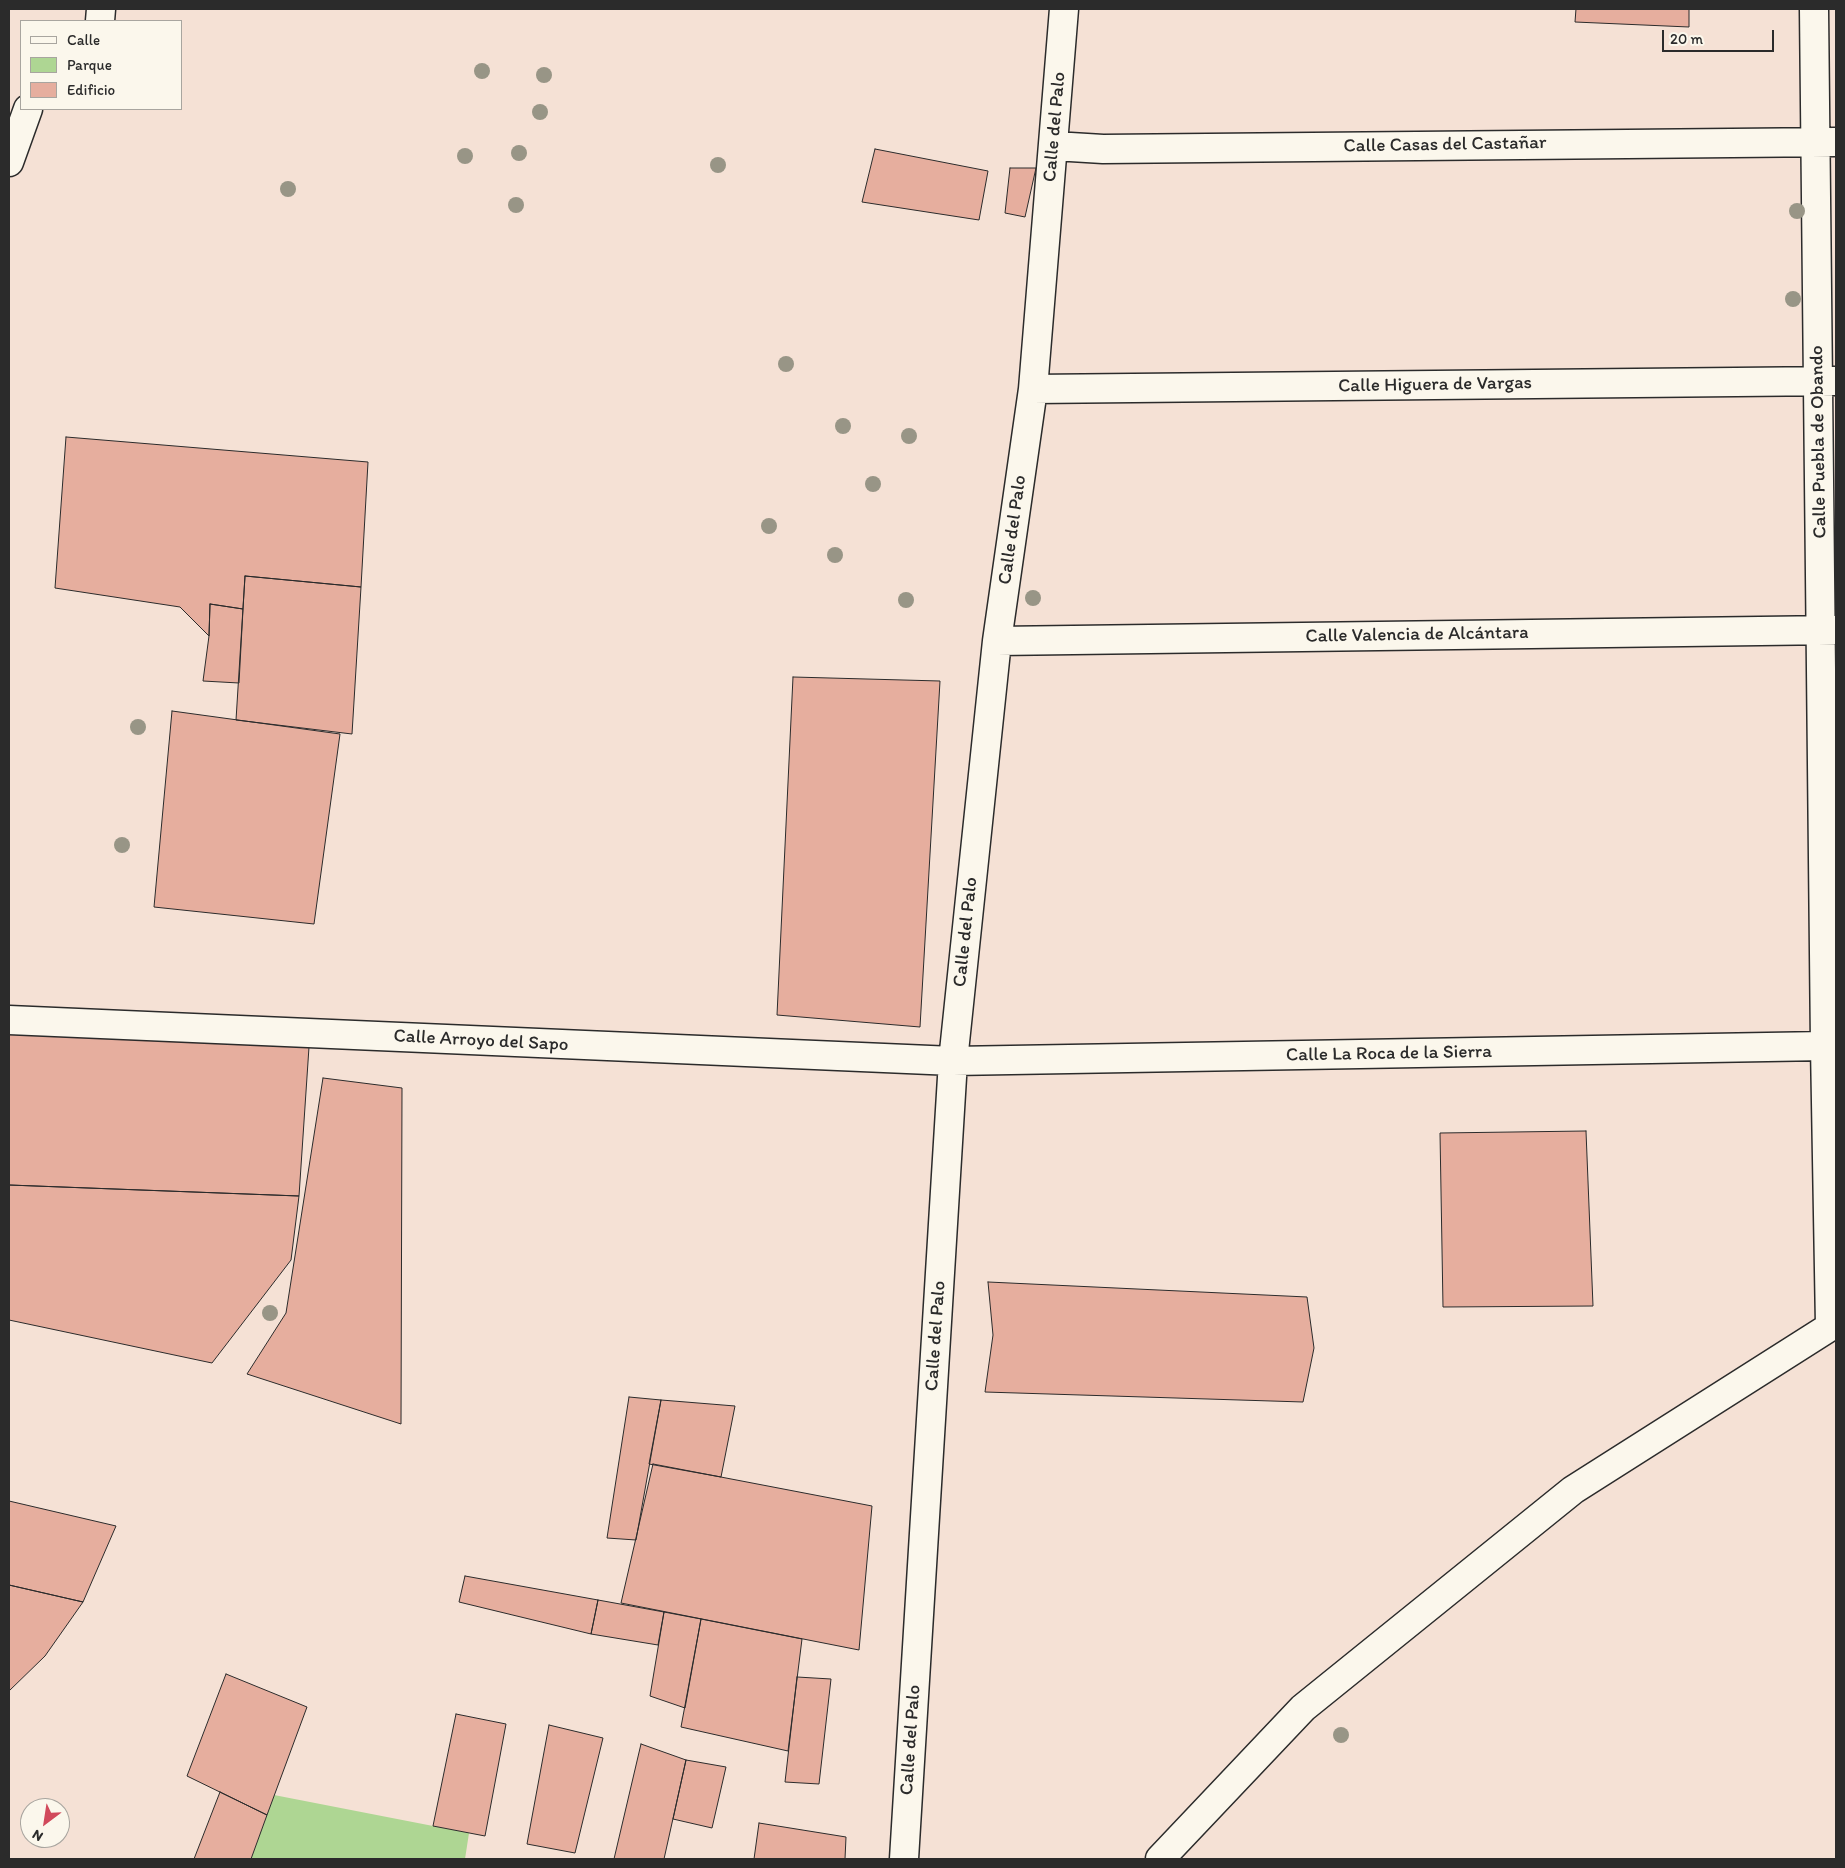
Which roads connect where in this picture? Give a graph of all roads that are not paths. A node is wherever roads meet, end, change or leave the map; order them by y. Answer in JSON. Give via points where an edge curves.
{"nodes":[{"id":1,"x":1064,"y":9,"type":"edge"},
{"id":2,"x":1814,"y":9,"type":"edge"},
{"id":3,"x":28,"y":110,"type":"edge"},
{"id":4,"x":1826,"y":142,"type":"edge"},
{"id":5,"x":1054,"y":146,"type":"junction"},
{"id":6,"x":9,"y":162,"type":"edge"},
{"id":7,"x":1827,"y":381,"type":"edge"},
{"id":8,"x":1033,"y":389,"type":"junction"},
{"id":9,"x":1829,"y":630,"type":"edge"},
{"id":10,"x":997,"y":641,"type":"junction"},
{"id":11,"x":9,"y":1020,"type":"edge"},
{"id":12,"x":1825,"y":1046,"type":"junction"},
{"id":13,"x":953,"y":1061,"type":"junction"},
{"id":14,"x":1833,"y":1324,"type":"edge"},
{"id":15,"x":904,"y":1859,"type":"edge"},
{"id":16,"x":1160,"y":1859,"type":"edge"}],
"edges":[{"from":1,"to":5,"type":"street","name":"Calle del Palo"},
{"from":2,"to":4,"type":"street","name":"Calle Puebla de Obando"},
{"from":3,"to":6,"type":"street"},
{"from":4,"to":5,"type":"street","name":"Calle Casas del Castañar","via":[[1103,149]]},
{"from":4,"to":7,"type":"street","name":"Calle Puebla de Obando"},
{"from":5,"to":8,"type":"street","name":"Calle del Palo"},
{"from":7,"to":8,"type":"street","name":"Calle Higuera de Vargas"},
{"from":7,"to":9,"type":"street","name":"Calle Puebla de Obando"},
{"from":8,"to":10,"type":"street","name":"Calle del Palo"},
{"from":9,"to":10,"type":"street","name":"Calle Valencia de Alcántara"},
{"from":9,"to":12,"type":"street","name":"Calle Puebla de Obando"},
{"from":10,"to":13,"type":"street","name":"Calle del Palo"},
{"from":11,"to":13,"type":"street","name":"Calle Arroyo del Sapo"},
{"from":12,"to":13,"type":"street","name":"Calle La Roca de la Sierra"},
{"from":12,"to":14,"type":"street","name":"Calle Puebla de Obando"},
{"from":13,"to":15,"type":"street","name":"Calle del Palo"},
{"from":14,"to":16,"type":"street","via":[[1566,1496],[1303,1708]]}]}
